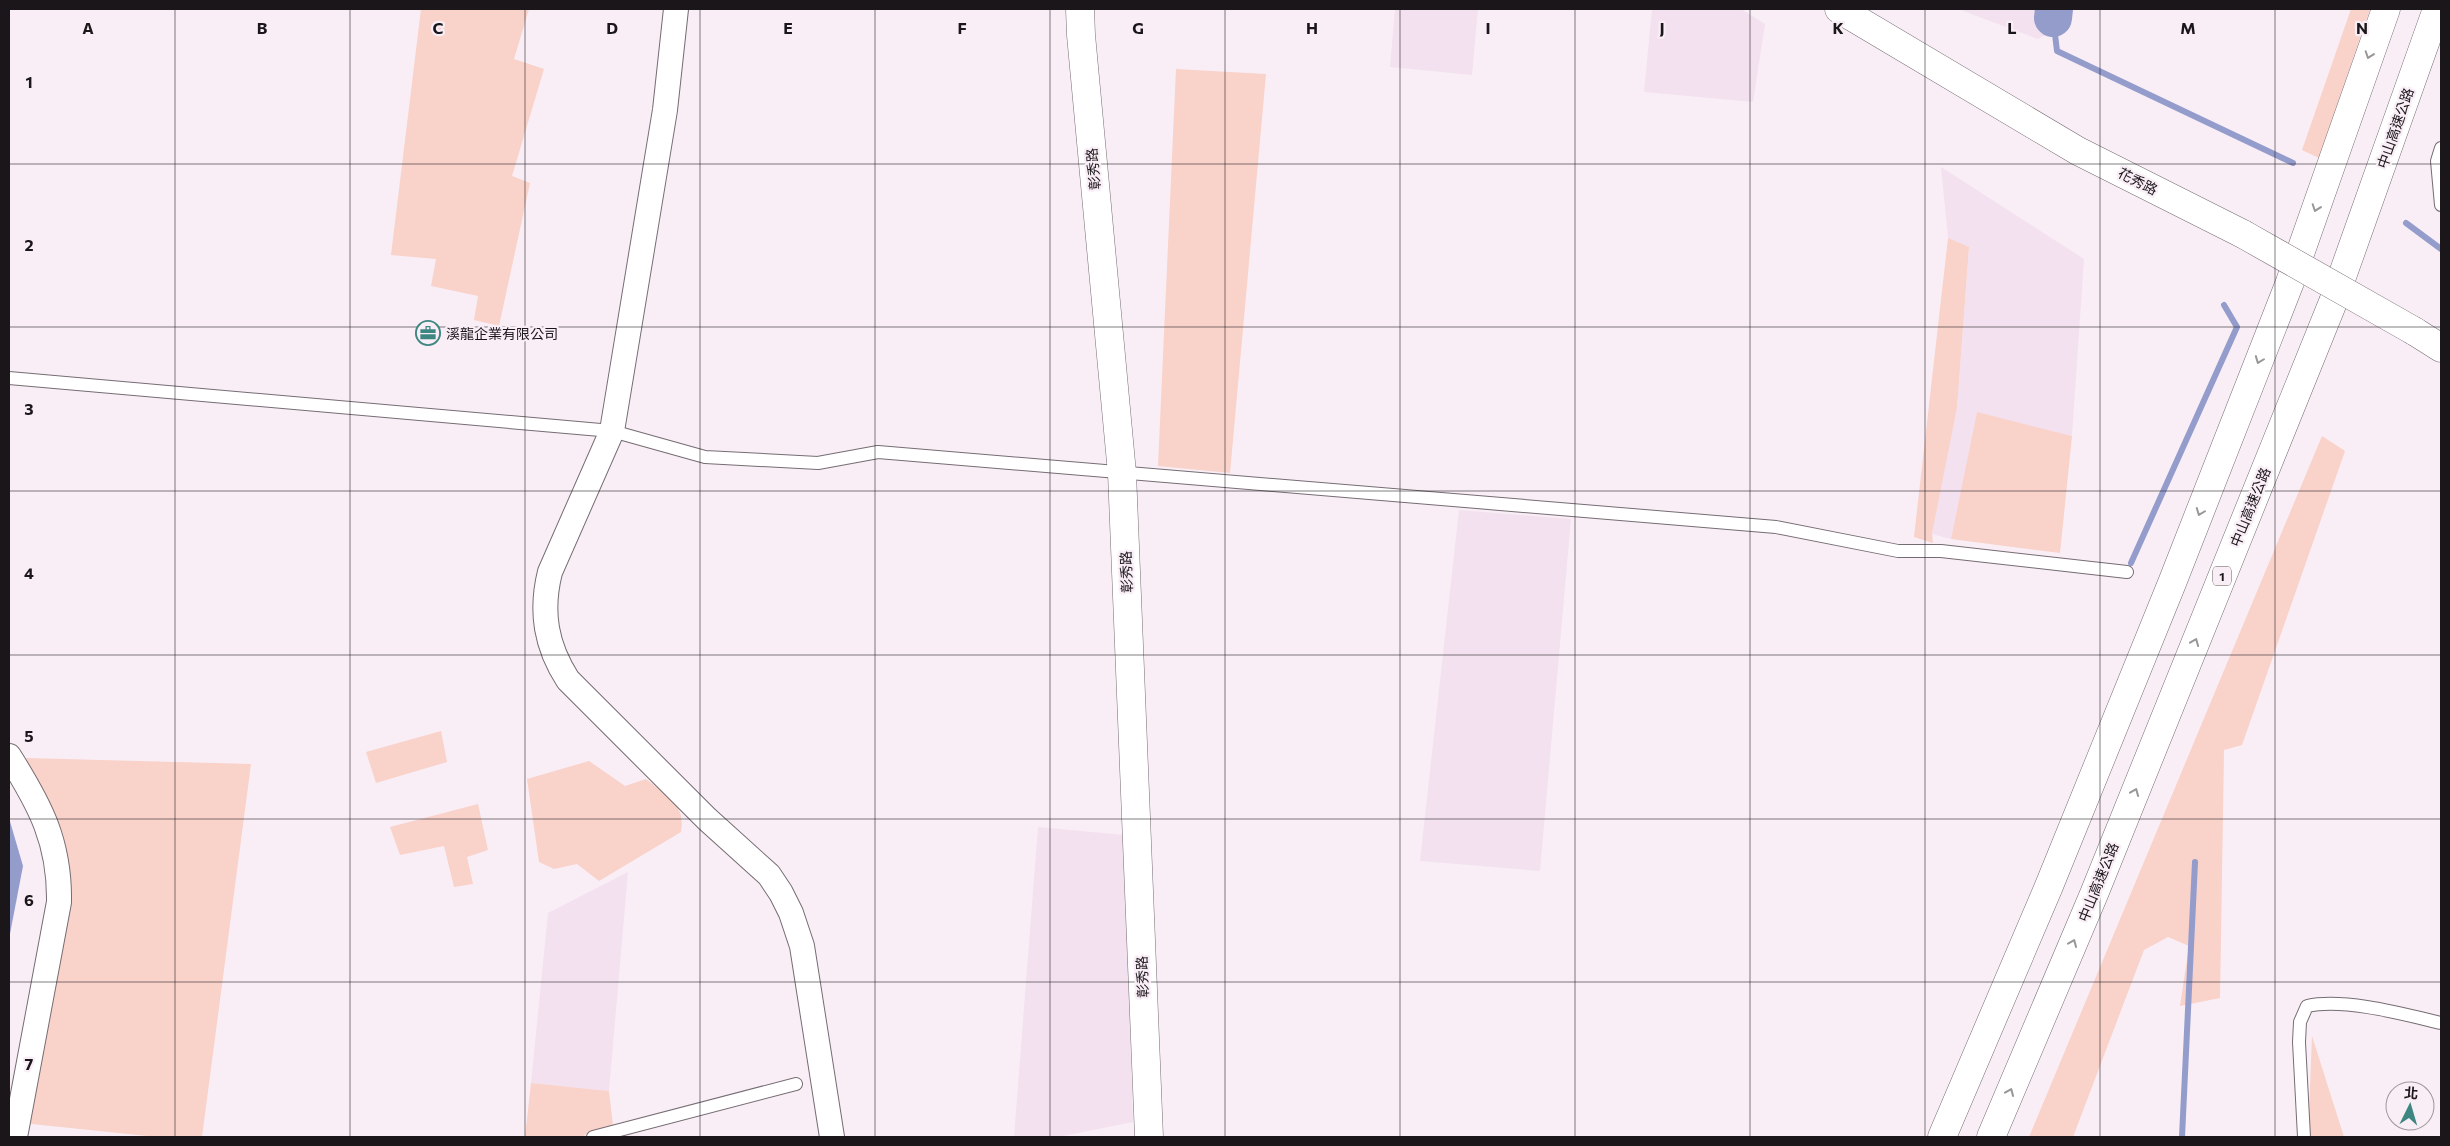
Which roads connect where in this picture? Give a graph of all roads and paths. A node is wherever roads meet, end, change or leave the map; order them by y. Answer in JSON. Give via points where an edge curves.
{"nodes":[{"id":1,"x":676,"y":9,"type":"edge"},
{"id":2,"x":1080,"y":9,"type":"edge"},
{"id":3,"x":1839,"y":9,"type":"edge"},
{"id":4,"x":2386,"y":9,"type":"edge"},
{"id":5,"x":2437,"y":9,"type":"edge"},
{"id":6,"x":2441,"y":148,"type":"edge"},
{"id":7,"x":2441,"y":205,"type":"edge"},
{"id":8,"x":2441,"y":348,"type":"edge"},
{"id":9,"x":9,"y":378,"type":"edge"},
{"id":10,"x":612,"y":431,"type":"junction"},
{"id":11,"x":1122,"y":473,"type":"junction"},
{"id":12,"x":2127,"y":572,"type":"dead end"},
{"id":13,"x":9,"y":756,"type":"edge"},
{"id":14,"x":2441,"y":1023,"type":"edge"},
{"id":15,"x":796,"y":1084,"type":"dead end"},
{"id":16,"x":1144,"y":1136,"type":"edge"},
{"id":17,"x":15,"y":1137,"type":"edge"},
{"id":18,"x":593,"y":1137,"type":"edge"},
{"id":19,"x":832,"y":1137,"type":"edge"},
{"id":20,"x":1942,"y":1137,"type":"edge"},
{"id":21,"x":1991,"y":1137,"type":"edge"},
{"id":22,"x":2304,"y":1137,"type":"edge"}],
"edges":[{"from":1,"to":10,"type":"street","via":[[664,110]]},
{"from":2,"to":11,"type":"main road","name":"彰秀路"},
{"from":3,"to":8,"type":"main road","name":"花秀路","bridge":true,"via":[[2078,151],[2243,234]]},
{"from":4,"to":20,"type":"main road","one_way":true,"via":[[2290,282],[2186,547],[2049,886]]},
{"from":21,"to":5,"type":"main road","name":"中山高速公路","number":"1","one_way":true,"via":[[2094,894],[2333,302]]},
{"from":6,"to":7,"type":"lane","via":[[2437,161]]},
{"from":9,"to":10,"type":"lane"},
{"from":10,"to":11,"type":"lane","via":[[705,457],[818,463],[878,452]]},
{"from":10,"to":19,"type":"street","via":[[550,572],[545,620],[552,652],[563,674],[578,692],[769,875],[782,893],[802,946]]},
{"from":11,"to":12,"type":"lane","via":[[1776,527],[1898,552],[1941,551]]},
{"from":11,"to":16,"type":"main road","name":"彰秀路"},
{"from":13,"to":17,"type":"street","via":[[48,825],[59,882],[59,902]]},
{"from":14,"to":22,"type":"lane","via":[[2331,1002],[2307,1006],[2300,1022],[2299,1042]]},
{"from":15,"to":18,"type":"lane"}]}
